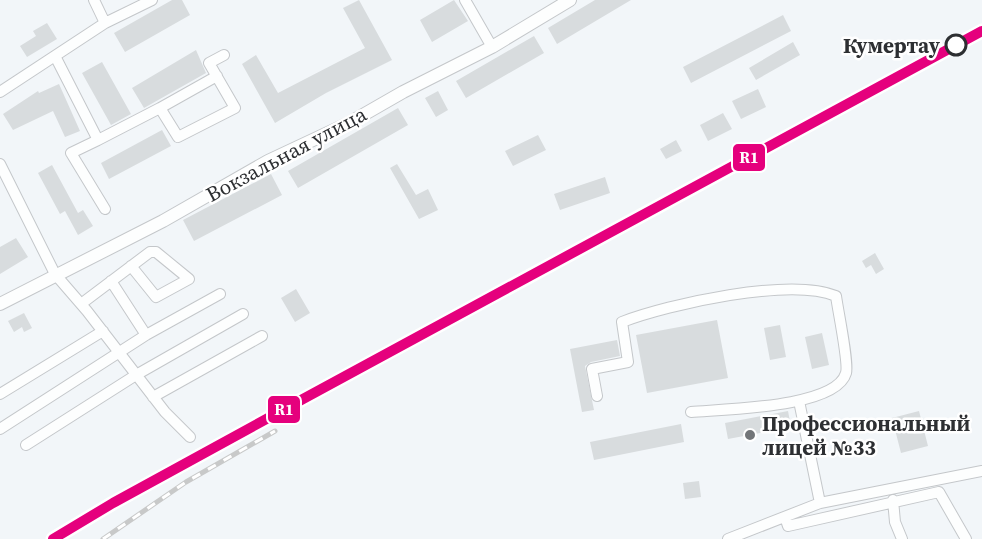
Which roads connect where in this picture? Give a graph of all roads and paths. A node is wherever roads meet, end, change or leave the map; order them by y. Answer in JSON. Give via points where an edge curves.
{"nodes":[{"id":1,"x":94,"y":0,"type":"edge"},
{"id":2,"x":152,"y":0,"type":"edge"},
{"id":3,"x":465,"y":0,"type":"edge"},
{"id":4,"x":570,"y":0,"type":"edge"},
{"id":5,"x":105,"y":23,"type":"junction"},
{"id":6,"x":492,"y":47,"type":"junction"},
{"id":7,"x":224,"y":55,"type":"dead end"},
{"id":8,"x":55,"y":56,"type":"junction"},
{"id":9,"x":217,"y":76,"type":"junction"},
{"id":10,"x":0,"y":92,"type":"edge"},
{"id":11,"x":160,"y":108,"type":"junction"},
{"id":12,"x":99,"y":140,"type":"junction"},
{"id":13,"x":0,"y":164,"type":"edge"},
{"id":14,"x":105,"y":209,"type":"dead end"},
{"id":15,"x":131,"y":266,"type":"junction"},
{"id":16,"x":55,"y":274,"type":"junction"},
{"id":17,"x":111,"y":281,"type":"junction"},
{"id":18,"x":220,"y":294,"type":"dead end"},
{"id":19,"x":0,"y":304,"type":"edge"},
{"id":20,"x":81,"y":304,"type":"junction"},
{"id":21,"x":243,"y":314,"type":"dead end"},
{"id":22,"x":103,"y":331,"type":"junction"},
{"id":23,"x":146,"y":335,"type":"junction"},
{"id":24,"x":262,"y":336,"type":"dead end"},
{"id":25,"x":120,"y":353,"type":"junction"},
{"id":26,"x":136,"y":375,"type":"junction"},
{"id":27,"x":0,"y":394,"type":"edge"},
{"id":28,"x":597,"y":396,"type":"dead end"},
{"id":29,"x":153,"y":397,"type":"junction"},
{"id":30,"x":799,"y":401,"type":"junction"},
{"id":31,"x":692,"y":412,"type":"dead end"},
{"id":32,"x":0,"y":429,"type":"edge"},
{"id":33,"x":190,"y":437,"type":"dead end"},
{"id":34,"x":26,"y":445,"type":"dead end"},
{"id":35,"x":982,"y":471,"type":"edge"},
{"id":36,"x":893,"y":500,"type":"junction"},
{"id":37,"x":820,"y":503,"type":"junction"},
{"id":38,"x":785,"y":517,"type":"junction"},
{"id":39,"x":728,"y":539,"type":"edge"},
{"id":40,"x":902,"y":539,"type":"edge"},
{"id":41,"x":966,"y":539,"type":"edge"}],
"edges":[{"from":1,"to":5,"type":"street"},
{"from":2,"to":5,"type":"street"},
{"from":3,"to":6,"type":"street"},
{"from":4,"to":6,"type":"main road","name":"Вокзальная улица"},
{"from":5,"to":8,"type":"street"},
{"from":6,"to":16,"type":"main road","name":"Вокзальная улица"},
{"from":7,"to":9,"type":"street","via":[[209,63]]},
{"from":8,"to":10,"type":"street"},
{"from":8,"to":12,"type":"street"},
{"from":9,"to":11,"type":"street"},
{"from":9,"to":11,"type":"street","via":[[235,108],[178,137]]},
{"from":11,"to":12,"type":"street"},
{"from":12,"to":14,"type":"street","via":[[71,153]]},
{"from":13,"to":16,"type":"street"},
{"from":15,"to":15,"type":"street","via":[[156,297],[189,279],[156,252]]},
{"from":15,"to":17,"type":"street"},
{"from":16,"to":19,"type":"main road","name":"Вокзальная улица"},
{"from":16,"to":20,"type":"street"},
{"from":17,"to":20,"type":"street"},
{"from":17,"to":23,"type":"street"},
{"from":18,"to":23,"type":"street"},
{"from":20,"to":22,"type":"street"},
{"from":21,"to":26,"type":"street"},
{"from":22,"to":25,"type":"street"},
{"from":22,"to":27,"type":"street"},
{"from":23,"to":25,"type":"street"},
{"from":24,"to":29,"type":"street"},
{"from":25,"to":26,"type":"street"},
{"from":25,"to":32,"type":"street"},
{"from":26,"to":29,"type":"street"},
{"from":26,"to":34,"type":"street"},
{"from":28,"to":30,"type":"street","via":[[592,369],[628,362],[622,322],[728,294],[790,290],[834,294],[847,372],[839,387]]},
{"from":29,"to":33,"type":"street"},
{"from":30,"to":31,"type":"street"},
{"from":30,"to":37,"type":"street"},
{"from":35,"to":37,"type":"street"},
{"from":36,"to":38,"type":"street","via":[[788,526]]},
{"from":36,"to":40,"type":"street"},
{"from":36,"to":41,"type":"street","via":[[939,492]]},
{"from":37,"to":38,"type":"street"},
{"from":38,"to":39,"type":"street"}]}
